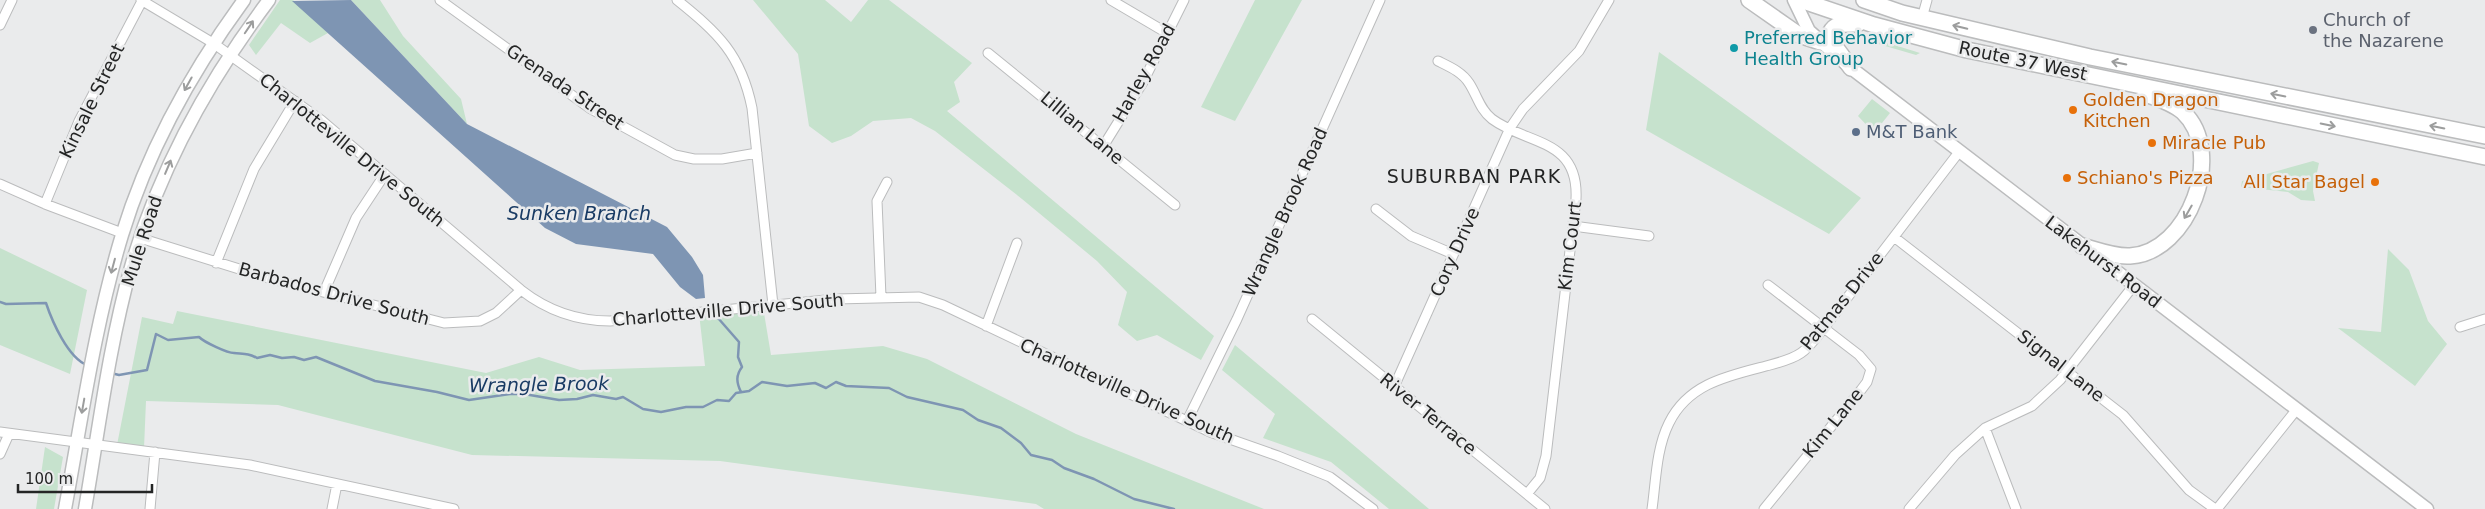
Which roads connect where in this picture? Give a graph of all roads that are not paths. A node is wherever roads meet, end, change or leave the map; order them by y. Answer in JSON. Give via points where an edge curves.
{"nodes":[{"id":1,"x":12,"y":0,"type":"edge"},
{"id":2,"x":142,"y":0,"type":"edge"},
{"id":3,"x":244,"y":0,"type":"edge"},
{"id":4,"x":269,"y":0,"type":"edge"},
{"id":5,"x":440,"y":0,"type":"edge"},
{"id":6,"x":677,"y":0,"type":"edge"},
{"id":7,"x":1111,"y":0,"type":"edge"},
{"id":8,"x":1184,"y":0,"type":"edge"},
{"id":9,"x":1380,"y":0,"type":"edge"},
{"id":10,"x":1609,"y":0,"type":"edge"},
{"id":11,"x":1749,"y":0,"type":"edge"},
{"id":12,"x":1794,"y":0,"type":"edge"},
{"id":13,"x":1800,"y":0,"type":"edge"},
{"id":14,"x":1864,"y":0,"type":"edge"},
{"id":15,"x":1926,"y":0,"type":"edge"},
{"id":16,"x":1922,"y":18,"type":"junction"},
{"id":17,"x":0,"y":25,"type":"edge"},
{"id":18,"x":1874,"y":25,"type":"junction"},
{"id":19,"x":1167,"y":32,"type":"junction"},
{"id":20,"x":1820,"y":42,"type":"junction"},
{"id":21,"x":213,"y":43,"type":"junction"},
{"id":22,"x":988,"y":53,"type":"dead end"},
{"id":23,"x":231,"y":55,"type":"junction"},
{"id":24,"x":1438,"y":61,"type":"dead end"},
{"id":25,"x":1851,"y":68,"type":"junction"},
{"id":26,"x":2109,"y":79,"type":"junction"},
{"id":27,"x":295,"y":101,"type":"junction"},
{"id":28,"x":1510,"y":128,"type":"junction"},
{"id":29,"x":2485,"y":136,"type":"edge"},
{"id":30,"x":1104,"y":145,"type":"junction"},
{"id":31,"x":1959,"y":152,"type":"junction"},
{"id":32,"x":757,"y":153,"type":"junction"},
{"id":33,"x":2485,"y":157,"type":"edge"},
{"id":34,"x":385,"y":174,"type":"junction"},
{"id":35,"x":888,"y":182,"type":"dead end"},
{"id":36,"x":0,"y":184,"type":"edge"},
{"id":37,"x":45,"y":204,"type":"junction"},
{"id":38,"x":1175,"y":205,"type":"dead end"},
{"id":39,"x":1376,"y":209,"type":"dead end"},
{"id":40,"x":1573,"y":226,"type":"junction"},
{"id":41,"x":122,"y":233,"type":"junction"},
{"id":42,"x":1649,"y":236,"type":"dead end"},
{"id":43,"x":1894,"y":237,"type":"junction"},
{"id":44,"x":140,"y":238,"type":"junction"},
{"id":45,"x":1017,"y":243,"type":"dead end"},
{"id":46,"x":2082,"y":246,"type":"junction"},
{"id":47,"x":1453,"y":254,"type":"junction"},
{"id":48,"x":216,"y":263,"type":"junction"},
{"id":49,"x":1768,"y":285,"type":"dead end"},
{"id":50,"x":2134,"y":285,"type":"junction"},
{"id":51,"x":521,"y":290,"type":"junction"},
{"id":52,"x":324,"y":292,"type":"junction"},
{"id":53,"x":881,"y":297,"type":"junction"},
{"id":54,"x":773,"y":305,"type":"junction"},
{"id":55,"x":1312,"y":319,"type":"dead end"},
{"id":56,"x":2485,"y":319,"type":"edge"},
{"id":57,"x":986,"y":326,"type":"junction"},
{"id":58,"x":2460,"y":327,"type":"dead end"},
{"id":59,"x":1824,"y":328,"type":"junction"},
{"id":60,"x":2066,"y":371,"type":"junction"},
{"id":61,"x":1394,"y":387,"type":"junction"},
{"id":62,"x":2297,"y":409,"type":"junction"},
{"id":63,"x":1187,"y":421,"type":"junction"},
{"id":64,"x":1985,"y":428,"type":"junction"},
{"id":65,"x":5,"y":433,"type":"edge"},
{"id":66,"x":77,"y":442,"type":"junction"},
{"id":67,"x":96,"y":445,"type":"junction"},
{"id":68,"x":155,"y":452,"type":"junction"},
{"id":69,"x":0,"y":454,"type":"edge"},
{"id":70,"x":337,"y":484,"type":"junction"},
{"id":71,"x":1527,"y":494,"type":"junction"},
{"id":72,"x":441,"y":508,"type":"edge"},
{"id":73,"x":65,"y":509,"type":"edge"},
{"id":74,"x":85,"y":509,"type":"edge"},
{"id":75,"x":150,"y":509,"type":"edge"},
{"id":76,"x":332,"y":509,"type":"edge"},
{"id":77,"x":454,"y":509,"type":"edge"},
{"id":78,"x":1373,"y":509,"type":"edge"},
{"id":79,"x":1545,"y":509,"type":"edge"},
{"id":80,"x":1652,"y":509,"type":"edge"},
{"id":81,"x":1764,"y":509,"type":"edge"},
{"id":82,"x":1909,"y":509,"type":"edge"},
{"id":83,"x":2016,"y":509,"type":"edge"},
{"id":84,"x":2216,"y":509,"type":"edge"},
{"id":85,"x":2427,"y":509,"type":"edge"}],
"edges":[{"from":1,"to":17,"type":"street"},
{"from":2,"to":21,"type":"street","name":"Charlotteville Drive South"},
{"from":2,"to":37,"type":"street","name":"Kinsale Street","via":[[79,121]]},
{"from":3,"to":21,"type":"main road","name":"Mule Road"},
{"from":23,"to":4,"type":"main road","name":"Mule Road","one_way":true},
{"from":5,"to":32,"type":"street","name":"Grenada Street","via":[[591,109],[675,156],[722,159]]},
{"from":6,"to":32,"type":"street","via":[[713,30],[738,64],[747,84]]},
{"from":7,"to":19,"type":"street"},
{"from":8,"to":19,"type":"street","name":"Harley Road"},
{"from":9,"to":63,"type":"street","name":"Wrangle Brook Road","via":[[1237,319]]},
{"from":10,"to":28,"type":"street","name":"Cory Drive","via":[[1580,51],[1523,109]]},
{"from":11,"to":20,"type":"highway","via":[[1799,35]]},
{"from":12,"to":20,"type":"main road","name":"Lakehurst Road","via":[[1810,31]]},
{"from":13,"to":18,"type":"highway","name":"Route 37 West"},
{"from":14,"to":16,"type":"highway","name":"Route 37 West"},
{"from":15,"to":16,"type":"street"},
{"from":29,"to":16,"type":"highway","name":"Route 37 West","one_way":true,"via":[[2090,57]]},
{"from":18,"to":25,"type":"highway","via":[[1843,24],[1832,28],[1830,33],[1834,45]]},
{"from":18,"to":26,"type":"highway","name":"Route 37 West","via":[[1960,48]]},
{"from":19,"to":30,"type":"street","name":"Harley Road","via":[[1143,82]]},
{"from":20,"to":25,"type":"main road","name":"Lakehurst Road"},
{"from":21,"to":23,"type":"street","name":"Charlotteville Drive South"},
{"from":21,"to":41,"type":"main road","name":"Mule Road","one_way":true,"via":[[166,127]]},
{"from":22,"to":30,"type":"street","name":"Lillian Lane"},
{"from":23,"to":27,"type":"street","name":"Charlotteville Drive South"},
{"from":44,"to":23,"type":"main road","name":"Mule Road","one_way":true,"via":[[154,197],[186,127]]},
{"from":24,"to":28,"type":"street","name":"Kim Court","via":[[1461,74],[1487,114]]},
{"from":25,"to":31,"type":"main road","name":"Lakehurst Road"},
{"from":26,"to":33,"type":"highway","name":"Route 37 West","one_way":true},
{"from":26,"to":46,"type":"highway","one_way":true,"via":[[2182,112],[2196,132],[2202,149],[2200,184],[2174,234],[2159,247],[2131,256]]},
{"from":27,"to":34,"type":"street","name":"Charlotteville Drive South"},
{"from":27,"to":48,"type":"street","via":[[254,169]]},
{"from":28,"to":40,"type":"street","name":"Kim Court","via":[[1551,146],[1564,158],[1576,182]]},
{"from":28,"to":47,"type":"street","name":"Cory Drive"},
{"from":30,"to":38,"type":"street","name":"Lillian Lane"},
{"from":31,"to":43,"type":"street","name":"Patmas Drive"},
{"from":31,"to":46,"type":"main road","name":"Lakehurst Road"},
{"from":32,"to":54,"type":"street"},
{"from":34,"to":51,"type":"street","name":"Charlotteville Drive South"},
{"from":34,"to":52,"type":"street","via":[[356,218]]},
{"from":35,"to":53,"type":"street","via":[[878,201]]},
{"from":36,"to":37,"type":"street"},
{"from":37,"to":41,"type":"street"},
{"from":39,"to":47,"type":"street","via":[[1411,236]]},
{"from":40,"to":42,"type":"street"},
{"from":40,"to":71,"type":"street","name":"Kim Court","via":[[1546,456],[1540,478]]},
{"from":41,"to":66,"type":"main road","name":"Mule Road","one_way":true,"via":[[91,364]]},
{"from":43,"to":59,"type":"street","name":"Patmas Drive"},
{"from":43,"to":60,"type":"street","name":"Signal Lane"},
{"from":44,"to":48,"type":"street","name":"Barbados Drive South"},
{"from":44,"to":67,"type":"main road","name":"Mule Road","via":[[108,370]]},
{"from":45,"to":57,"type":"street"},
{"from":46,"to":50,"type":"main road","name":"Lakehurst Road"},
{"from":47,"to":61,"type":"street","name":"Cory Drive"},
{"from":48,"to":52,"type":"street","name":"Barbados Drive South"},
{"from":49,"to":59,"type":"street","name":"Kim Lane"},
{"from":50,"to":60,"type":"street"},
{"from":50,"to":62,"type":"main road","name":"Lakehurst Road"},
{"from":51,"to":52,"type":"street","name":"Barbados Drive South","via":[[496,313],[480,321],[458,324]]},
{"from":51,"to":54,"type":"street","name":"Charlotteville Drive South","via":[[556,312],[593,322]]},
{"from":53,"to":54,"type":"street","name":"Charlotteville Drive South"},
{"from":53,"to":57,"type":"street","name":"Charlotteville Drive South","via":[[920,297]]},
{"from":55,"to":61,"type":"street","name":"River Terrace"},
{"from":56,"to":58,"type":"street"},
{"from":57,"to":63,"type":"street","name":"Charlotteville Drive South"},
{"from":59,"to":80,"type":"street","name":"Patmas Drive","via":[[1801,353],[1718,378],[1697,389],[1681,404],[1668,424],[1660,448]]},
{"from":59,"to":81,"type":"street","name":"Kim Lane","via":[[1868,364],[1871,369],[1867,382]]},
{"from":60,"to":64,"type":"street","via":[[2032,406]]},
{"from":60,"to":84,"type":"street","name":"Signal Lane","via":[[2124,415],[2189,490]]},
{"from":61,"to":71,"type":"street","name":"River Terrace"},
{"from":62,"to":84,"type":"street"},
{"from":62,"to":85,"type":"main road","name":"Lakehurst Road"},
{"from":63,"to":78,"type":"street","name":"Charlotteville Drive South","via":[[1330,477]]},
{"from":64,"to":82,"type":"street","via":[[1955,455]]},
{"from":64,"to":83,"type":"street"},
{"from":65,"to":66,"type":"street"},
{"from":65,"to":69,"type":"street"},
{"from":66,"to":67,"type":"street"},
{"from":66,"to":73,"type":"main road","name":"Mule Road"},
{"from":67,"to":68,"type":"street"},
{"from":67,"to":74,"type":"main road","name":"Mule Road"},
{"from":68,"to":70,"type":"street","via":[[250,465]]},
{"from":68,"to":75,"type":"street"},
{"from":70,"to":72,"type":"street"},
{"from":70,"to":76,"type":"street"},
{"from":71,"to":79,"type":"street","name":"River Terrace"},
{"from":72,"to":77,"type":"street"}]}
